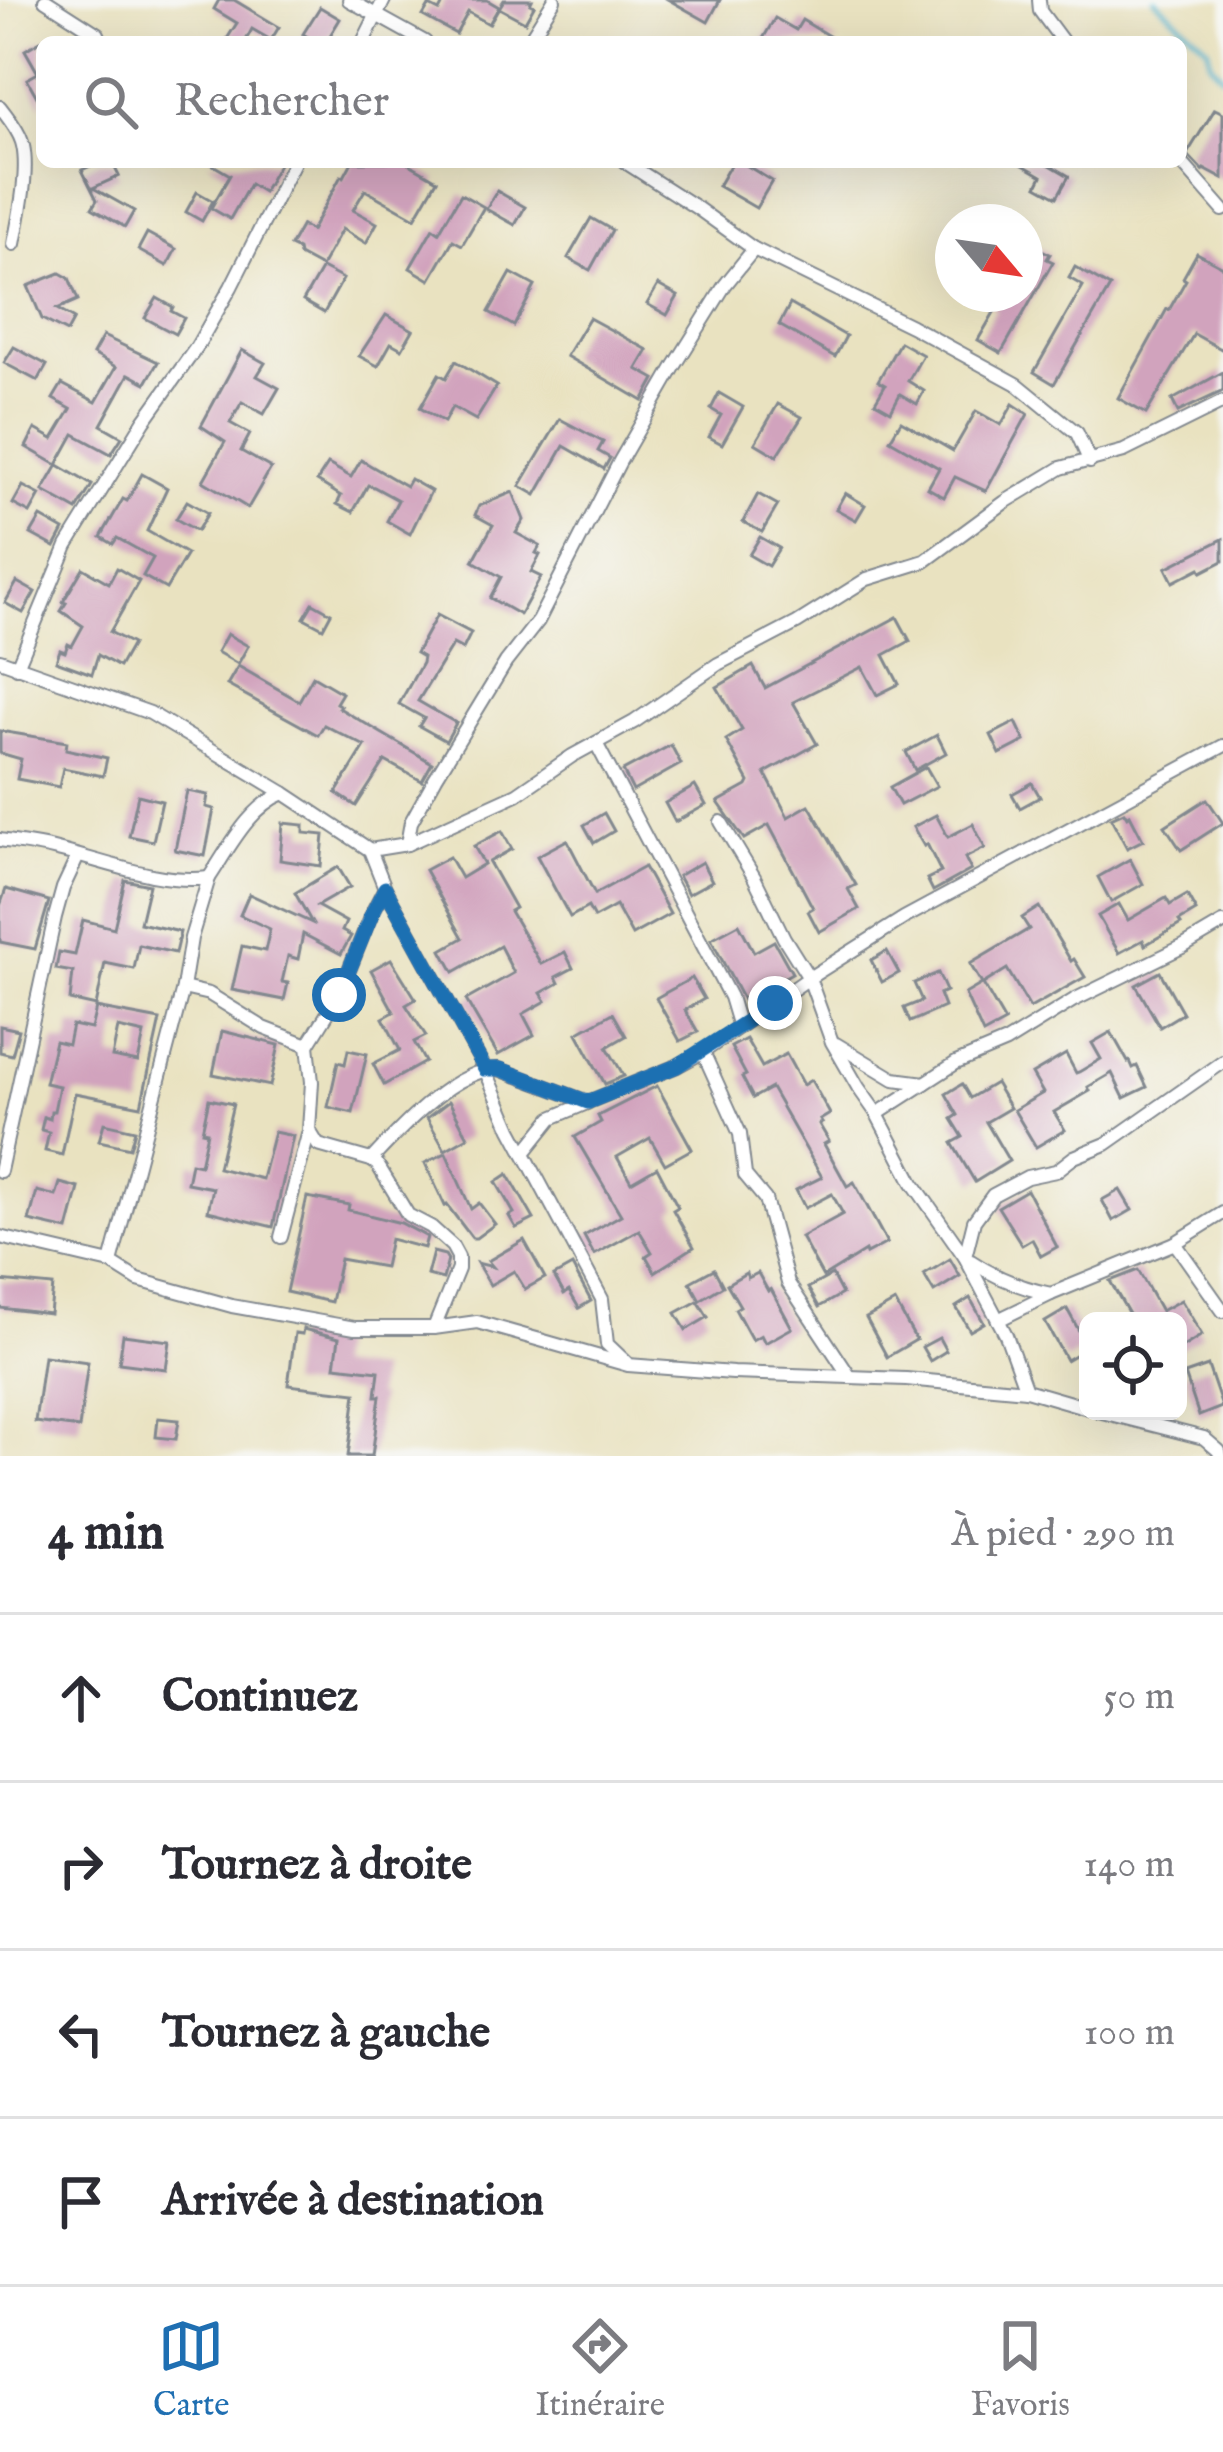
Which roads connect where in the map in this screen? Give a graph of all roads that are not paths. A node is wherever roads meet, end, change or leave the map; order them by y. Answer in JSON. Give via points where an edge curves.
{"nodes":[{"id":1,"x":45,"y":0,"type":"edge"},
{"id":2,"x":349,"y":0,"type":"edge"},
{"id":3,"x":384,"y":0,"type":"edge"},
{"id":4,"x":554,"y":0,"type":"edge"},
{"id":5,"x":1039,"y":0,"type":"edge"},
{"id":6,"x":376,"y":17,"type":"junction"},
{"id":7,"x":99,"y":36,"type":"edge"},
{"id":8,"x":366,"y":36,"type":"edge"},
{"id":9,"x":413,"y":36,"type":"edge"},
{"id":10,"x":532,"y":36,"type":"edge"},
{"id":11,"x":1060,"y":36,"type":"edge"},
{"id":12,"x":2,"y":112,"type":"edge"},
{"id":13,"x":291,"y":168,"type":"edge"},
{"id":14,"x":634,"y":168,"type":"edge"},
{"id":15,"x":1186,"y":168,"type":"edge"},
{"id":16,"x":1223,"y":210,"type":"edge"},
{"id":17,"x":14,"y":244,"type":"dead end"},
{"id":18,"x":754,"y":250,"type":"junction"},
{"id":19,"x":1223,"y":402,"type":"edge"},
{"id":20,"x":1090,"y":462,"type":"junction"},
{"id":21,"x":0,"y":660,"type":"edge"},
{"id":22,"x":17,"y":667,"type":"junction"},
{"id":23,"x":596,"y":743,"type":"junction"},
{"id":24,"x":1223,"y":746,"type":"edge"},
{"id":25,"x":284,"y":793,"type":"junction"},
{"id":26,"x":721,"y":823,"type":"dead end"},
{"id":27,"x":0,"y":840,"type":"edge"},
{"id":28,"x":407,"y":844,"type":"junction"},
{"id":29,"x":370,"y":850,"type":"junction"},
{"id":30,"x":78,"y":856,"type":"junction"},
{"id":31,"x":209,"y":878,"type":"junction"},
{"id":32,"x":385,"y":888,"type":"junction"},
{"id":33,"x":1223,"y":923,"type":"edge"},
{"id":34,"x":809,"y":978,"type":"junction"},
{"id":35,"x":183,"y":988,"type":"junction"},
{"id":36,"x":739,"y":1027,"type":"junction"},
{"id":37,"x":832,"y":1042,"type":"junction"},
{"id":38,"x":308,"y":1045,"type":"junction"},
{"id":39,"x":703,"y":1052,"type":"junction"},
{"id":40,"x":1223,"y":1062,"type":"edge"},
{"id":41,"x":485,"y":1069,"type":"junction"},
{"id":42,"x":926,"y":1083,"type":"junction"},
{"id":43,"x":588,"y":1102,"type":"junction"},
{"id":44,"x":6,"y":1110,"type":"edge"},
{"id":45,"x":878,"y":1114,"type":"junction"},
{"id":46,"x":309,"y":1130,"type":"junction"},
{"id":47,"x":524,"y":1153,"type":"junction"},
{"id":48,"x":371,"y":1160,"type":"junction"},
{"id":49,"x":0,"y":1171,"type":"edge"},
{"id":50,"x":1223,"y":1213,"type":"edge"},
{"id":51,"x":0,"y":1237,"type":"edge"},
{"id":52,"x":281,"y":1238,"type":"dead end"},
{"id":53,"x":1175,"y":1243,"type":"junction"},
{"id":54,"x":965,"y":1257,"type":"junction"},
{"id":55,"x":111,"y":1263,"type":"junction"},
{"id":56,"x":1052,"y":1294,"type":"junction"},
{"id":57,"x":1223,"y":1311,"type":"edge"},
{"id":58,"x":998,"y":1320,"type":"junction"},
{"id":59,"x":434,"y":1328,"type":"junction"},
{"id":60,"x":628,"y":1365,"type":"junction"},
{"id":61,"x":850,"y":1377,"type":"junction"},
{"id":62,"x":1026,"y":1390,"type":"junction"},
{"id":63,"x":1079,"y":1405,"type":"edge"},
{"id":64,"x":1133,"y":1420,"type":"edge"},
{"id":65,"x":1220,"y":1456,"type":"edge"}],
"edges":[{"from":1,"to":7,"type":"street"},
{"from":2,"to":6,"type":"street"},
{"from":3,"to":6,"type":"street"},
{"from":4,"to":10,"type":"street"},
{"from":5,"to":11,"type":"street"},
{"from":6,"to":8,"type":"street"},
{"from":6,"to":9,"type":"street"},
{"from":12,"to":17,"type":"street","via":[[23,146]]},
{"from":13,"to":22,"type":"street","via":[[203,335],[67,546]]},
{"from":14,"to":18,"type":"street"},
{"from":15,"to":16,"type":"street"},
{"from":18,"to":20,"type":"street","via":[[1017,384],[1077,433]]},
{"from":18,"to":28,"type":"street","via":[[674,367],[538,621],[436,777]]},
{"from":19,"to":20,"type":"street"},
{"from":20,"to":23,"type":"street","via":[[1061,469],[1005,502],[925,561],[867,578]]},
{"from":21,"to":22,"type":"street"},
{"from":22,"to":25,"type":"street","via":[[150,713]]},
{"from":23,"to":28,"type":"street","via":[[518,794]]},
{"from":23,"to":36,"type":"street"},
{"from":24,"to":34,"type":"street"},
{"from":25,"to":29,"type":"street"},
{"from":25,"to":31,"type":"street","via":[[240,831]]},
{"from":26,"to":34,"type":"street"},
{"from":27,"to":30,"type":"street"},
{"from":28,"to":29,"type":"street"},
{"from":29,"to":32,"type":"street"},
{"from":30,"to":31,"type":"street","via":[[187,881]]},
{"from":30,"to":44,"type":"street"},
{"from":31,"to":35,"type":"street"},
{"from":32,"to":38,"type":"street"},
{"from":32,"to":41,"type":"street"},
{"from":33,"to":42,"type":"street"},
{"from":34,"to":36,"type":"street"},
{"from":34,"to":37,"type":"street"},
{"from":35,"to":38,"type":"street"},
{"from":35,"to":55,"type":"street"},
{"from":36,"to":39,"type":"street"},
{"from":37,"to":42,"type":"street","via":[[894,1079]]},
{"from":37,"to":45,"type":"street"},
{"from":38,"to":46,"type":"street"},
{"from":39,"to":43,"type":"street"},
{"from":39,"to":61,"type":"street","via":[[740,1134],[745,1175],[765,1199],[788,1282]]},
{"from":40,"to":54,"type":"street","via":[[1106,1144],[993,1195],[974,1221]]},
{"from":41,"to":43,"type":"street"},
{"from":41,"to":47,"type":"street"},
{"from":41,"to":48,"type":"street","via":[[431,1100]]},
{"from":42,"to":45,"type":"street"},
{"from":43,"to":47,"type":"street","via":[[552,1118]]},
{"from":44,"to":49,"type":"street"},
{"from":45,"to":54,"type":"street"},
{"from":46,"to":48,"type":"street","via":[[318,1144]]},
{"from":46,"to":52,"type":"street"},
{"from":47,"to":60,"type":"street","via":[[602,1299],[607,1344]]},
{"from":48,"to":59,"type":"street","via":[[408,1215],[458,1256]]},
{"from":50,"to":53,"type":"street"},
{"from":51,"to":55,"type":"street"},
{"from":53,"to":56,"type":"street"},
{"from":53,"to":57,"type":"street"},
{"from":54,"to":56,"type":"street"},
{"from":54,"to":58,"type":"street"},
{"from":55,"to":59,"type":"street","via":[[138,1280],[232,1306],[356,1328]]},
{"from":56,"to":58,"type":"street"},
{"from":58,"to":62,"type":"street"},
{"from":59,"to":60,"type":"street","via":[[477,1322]]},
{"from":60,"to":61,"type":"street"},
{"from":61,"to":62,"type":"street"},
{"from":62,"to":63,"type":"street"},
{"from":64,"to":65,"type":"street","via":[[1204,1438]]}]}
